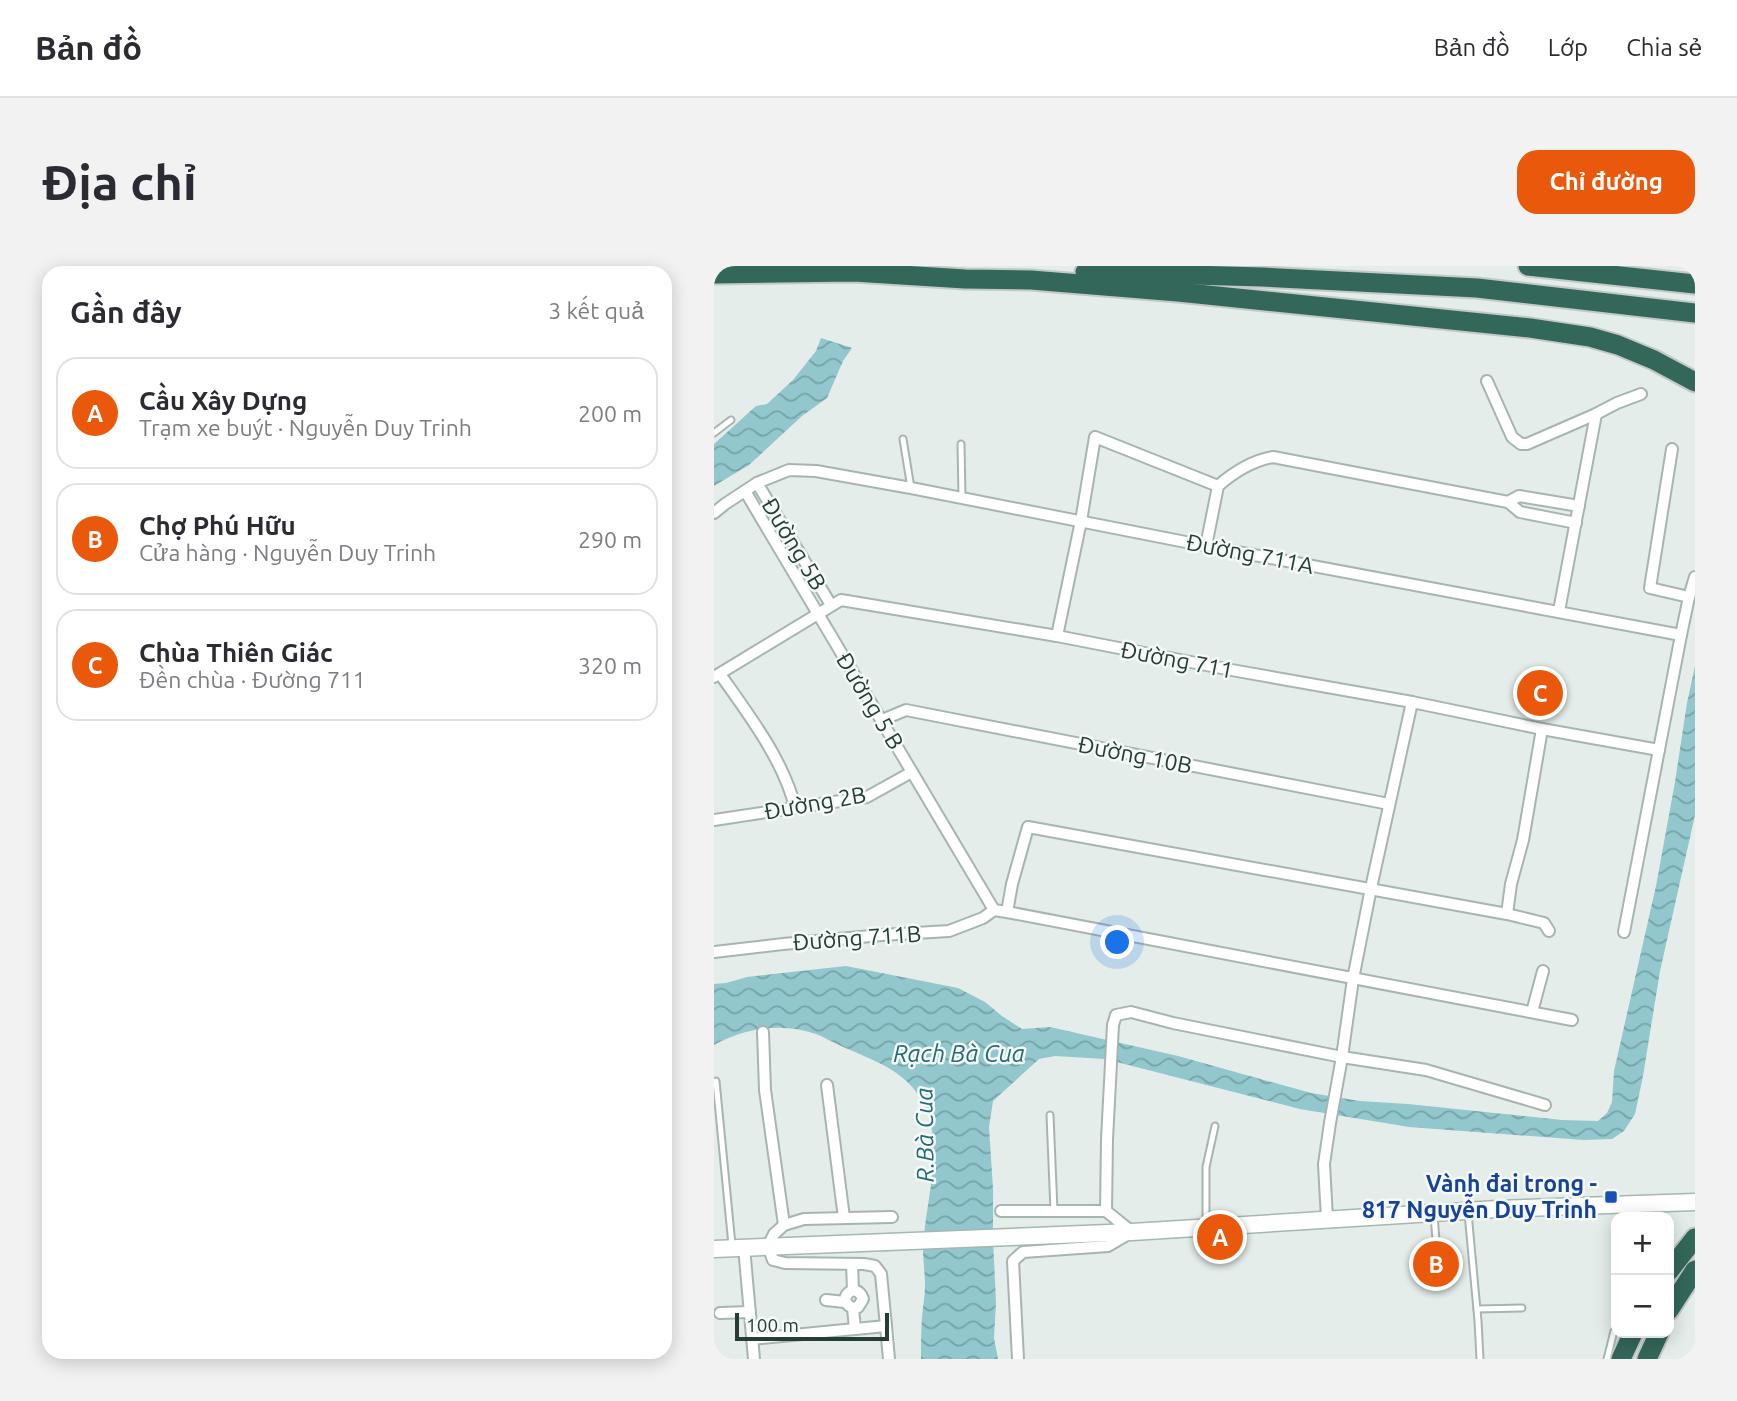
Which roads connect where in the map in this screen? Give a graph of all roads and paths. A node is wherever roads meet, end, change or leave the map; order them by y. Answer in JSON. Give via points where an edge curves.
{"nodes":[{"id":1,"x":1528,"y":266,"type":"edge"},
{"id":2,"x":714,"y":274,"type":"edge"},
{"id":3,"x":969,"y":275,"type":"junction"},
{"id":4,"x":1695,"y":284,"type":"edge"},
{"id":5,"x":1613,"y":303,"type":"junction"},
{"id":6,"x":1695,"y":313,"type":"edge"},
{"id":7,"x":1695,"y":320,"type":"edge"},
{"id":8,"x":1488,"y":381,"type":"dead end"},
{"id":9,"x":1695,"y":382,"type":"edge"},
{"id":10,"x":1641,"y":394,"type":"dead end"},
{"id":11,"x":1597,"y":414,"type":"junction"},
{"id":12,"x":731,"y":421,"type":"dead end"},
{"id":13,"x":714,"y":433,"type":"edge"},
{"id":14,"x":903,"y":439,"type":"dead end"},
{"id":15,"x":961,"y":444,"type":"dead end"},
{"id":16,"x":1672,"y":449,"type":"dead end"},
{"id":17,"x":757,"y":483,"type":"junction"},
{"id":18,"x":1218,"y":486,"type":"junction"},
{"id":19,"x":911,"y":488,"type":"junction"},
{"id":20,"x":745,"y":491,"type":"junction"},
{"id":21,"x":962,"y":498,"type":"junction"},
{"id":22,"x":1508,"y":502,"type":"junction"},
{"id":23,"x":1578,"y":506,"type":"junction"},
{"id":24,"x":714,"y":513,"type":"edge"},
{"id":25,"x":1081,"y":521,"type":"junction"},
{"id":26,"x":1576,"y":523,"type":"junction"},
{"id":27,"x":1206,"y":547,"type":"junction"},
{"id":28,"x":1695,"y":577,"type":"edge"},
{"id":29,"x":1689,"y":597,"type":"junction"},
{"id":30,"x":831,"y":606,"type":"junction"},
{"id":31,"x":1559,"y":611,"type":"junction"},
{"id":32,"x":818,"y":614,"type":"junction"},
{"id":33,"x":1681,"y":635,"type":"junction"},
{"id":34,"x":1057,"y":636,"type":"junction"},
{"id":35,"x":717,"y":676,"type":"edge"},
{"id":36,"x":1412,"y":702,"type":"junction"},
{"id":37,"x":882,"y":720,"type":"junction"},
{"id":38,"x":1542,"y":729,"type":"junction"},
{"id":39,"x":1659,"y":750,"type":"junction"},
{"id":40,"x":912,"y":772,"type":"junction"},
{"id":41,"x":1389,"y":804,"type":"junction"},
{"id":42,"x":795,"y":807,"type":"junction"},
{"id":43,"x":714,"y":820,"type":"edge"},
{"id":44,"x":1371,"y":888,"type":"junction"},
{"id":45,"x":994,"y":910,"type":"junction"},
{"id":46,"x":1007,"y":912,"type":"junction"},
{"id":47,"x":1507,"y":914,"type":"junction"},
{"id":48,"x":1549,"y":931,"type":"dead end"},
{"id":49,"x":1624,"y":932,"type":"dead end"},
{"id":50,"x":714,"y":952,"type":"edge"},
{"id":51,"x":1543,"y":971,"type":"dead end"},
{"id":52,"x":1353,"y":979,"type":"junction"},
{"id":53,"x":1532,"y":1012,"type":"junction"},
{"id":54,"x":1572,"y":1020,"type":"dead end"},
{"id":55,"x":763,"y":1032,"type":"dead end"},
{"id":56,"x":1342,"y":1057,"type":"junction"},
{"id":57,"x":716,"y":1081,"type":"dead end"},
{"id":58,"x":827,"y":1085,"type":"dead end"},
{"id":59,"x":1545,"y":1105,"type":"dead end"},
{"id":60,"x":1050,"y":1115,"type":"dead end"},
{"id":61,"x":1215,"y":1126,"type":"dead end"},
{"id":62,"x":1695,"y":1202,"type":"edge"},
{"id":63,"x":1468,"y":1210,"type":"junction"},
{"id":64,"x":1001,"y":1211,"type":"dead end"},
{"id":65,"x":1054,"y":1211,"type":"junction"},
{"id":66,"x":1107,"y":1211,"type":"junction"},
{"id":67,"x":1434,"y":1212,"type":"junction"},
{"id":68,"x":892,"y":1217,"type":"dead end"},
{"id":69,"x":844,"y":1218,"type":"junction"},
{"id":70,"x":1327,"y":1219,"type":"junction"},
{"id":71,"x":784,"y":1224,"type":"junction"},
{"id":72,"x":1206,"y":1226,"type":"junction"},
{"id":73,"x":1132,"y":1232,"type":"junction"},
{"id":74,"x":1695,"y":1238,"type":"edge"},
{"id":75,"x":768,"y":1246,"type":"junction"},
{"id":76,"x":738,"y":1247,"type":"junction"},
{"id":77,"x":714,"y":1249,"type":"edge"},
{"id":78,"x":1437,"y":1253,"type":"dead end"},
{"id":79,"x":852,"y":1264,"type":"junction"},
{"id":80,"x":1674,"y":1264,"type":"edge"},
{"id":81,"x":1695,"y":1270,"type":"edge"},
{"id":82,"x":853,"y":1290,"type":"junction"},
{"id":83,"x":883,"y":1298,"type":"junction"},
{"id":84,"x":863,"y":1299,"type":"junction"},
{"id":85,"x":827,"y":1300,"type":"dead end"},
{"id":86,"x":1674,"y":1302,"type":"edge"},
{"id":87,"x":849,"y":1305,"type":"junction"},
{"id":88,"x":1522,"y":1308,"type":"dead end"},
{"id":89,"x":1477,"y":1309,"type":"junction"},
{"id":90,"x":750,"y":1312,"type":"junction"},
{"id":91,"x":720,"y":1313,"type":"dead end"},
{"id":92,"x":886,"y":1326,"type":"junction"},
{"id":93,"x":855,"y":1329,"type":"junction"},
{"id":94,"x":1620,"y":1338,"type":"edge"},
{"id":95,"x":1623,"y":1338,"type":"edge"},
{"id":96,"x":1657,"y":1338,"type":"edge"},
{"id":97,"x":752,"y":1339,"type":"junction"},
{"id":98,"x":754,"y":1359,"type":"edge"},
{"id":99,"x":890,"y":1359,"type":"edge"},
{"id":100,"x":1018,"y":1359,"type":"edge"},
{"id":101,"x":1480,"y":1359,"type":"edge"},
{"id":102,"x":1607,"y":1359,"type":"edge"},
{"id":103,"x":1621,"y":1359,"type":"edge"},
{"id":104,"x":1647,"y":1359,"type":"edge"}],
"edges":[{"from":1,"to":4,"type":"highway"},
{"from":2,"to":3,"type":"highway"},
{"from":3,"to":5,"type":"highway","via":[[1248,276],[1477,288]]},
{"from":3,"to":9,"type":"highway","via":[[1530,328],[1618,345]]},
{"from":5,"to":6,"type":"highway"},
{"from":5,"to":7,"type":"highway"},
{"from":8,"to":11,"type":"street","via":[[1512,437],[1521,444]]},
{"from":10,"to":11,"type":"street"},
{"from":11,"to":23,"type":"street"},
{"from":12,"to":13,"type":"lane"},
{"from":14,"to":19,"type":"lane"},
{"from":15,"to":21,"type":"lane"},
{"from":16,"to":29,"type":"street","via":[[1650,588]]},
{"from":17,"to":19,"type":"street","name":"Đường 711A","via":[[789,470]]},
{"from":17,"to":20,"type":"street","name":"Đường 711A"},
{"from":17,"to":30,"type":"street","name":"Đường 5B"},
{"from":18,"to":22,"type":"street","via":[[1240,469],[1273,457]]},
{"from":18,"to":25,"type":"street","via":[[1095,437]]},
{"from":18,"to":27,"type":"street"},
{"from":19,"to":21,"type":"street","name":"Đường 711A"},
{"from":20,"to":24,"type":"street","name":"Đường 711A"},
{"from":20,"to":32,"type":"street","name":"Đường 5 B"},
{"from":21,"to":25,"type":"street","name":"Đường 711A"},
{"from":22,"to":23,"type":"street","via":[[1519,496]]},
{"from":22,"to":26,"type":"street","via":[[1520,512]]},
{"from":23,"to":26,"type":"street"},
{"from":25,"to":27,"type":"street","name":"Đường 711A"},
{"from":25,"to":34,"type":"street"},
{"from":26,"to":31,"type":"street"},
{"from":27,"to":31,"type":"street","name":"Đường 711A"},
{"from":28,"to":29,"type":"street"},
{"from":29,"to":33,"type":"street"},
{"from":30,"to":32,"type":"street","name":"Đường 711"},
{"from":30,"to":34,"type":"street","name":"Đường 711","via":[[841,600]]},
{"from":31,"to":33,"type":"street","name":"Đường 711A"},
{"from":32,"to":35,"type":"street","name":"Đường 711"},
{"from":32,"to":37,"type":"street","name":"Đường 5 B"},
{"from":33,"to":39,"type":"street"},
{"from":34,"to":36,"type":"street","name":"Đường 711"},
{"from":35,"to":42,"type":"street","via":[[761,733],[791,789]]},
{"from":36,"to":38,"type":"street","name":"Đường 711"},
{"from":36,"to":41,"type":"street"},
{"from":37,"to":40,"type":"street","name":"Đường 5 B"},
{"from":37,"to":41,"type":"street","name":"Đường 10B","via":[[906,710]]},
{"from":38,"to":39,"type":"street","name":"Đường 711"},
{"from":38,"to":47,"type":"street"},
{"from":39,"to":49,"type":"street"},
{"from":40,"to":42,"type":"street","name":"Đường 2B","via":[[867,797]]},
{"from":40,"to":45,"type":"street","name":"Đường 5 B"},
{"from":41,"to":44,"type":"street"},
{"from":42,"to":43,"type":"street","name":"Đường 2B"},
{"from":44,"to":46,"type":"street","via":[[1028,827]]},
{"from":44,"to":47,"type":"street"},
{"from":44,"to":52,"type":"street"},
{"from":45,"to":46,"type":"street"},
{"from":45,"to":50,"type":"street","name":"Đường 711B","via":[[949,932]]},
{"from":46,"to":52,"type":"street"},
{"from":47,"to":48,"type":"street","via":[[1544,923]]},
{"from":51,"to":53,"type":"street"},
{"from":52,"to":53,"type":"street"},
{"from":52,"to":56,"type":"street"},
{"from":53,"to":54,"type":"street"},
{"from":55,"to":71,"type":"street","via":[[765,1090]]},
{"from":56,"to":59,"type":"street","via":[[1426,1070]]},
{"from":56,"to":66,"type":"street","via":[[1130,1012],[1116,1015]]},
{"from":56,"to":70,"type":"street","via":[[1324,1164]]},
{"from":57,"to":76,"type":"lane"},
{"from":58,"to":69,"type":"street"},
{"from":60,"to":65,"type":"lane"},
{"from":61,"to":72,"type":"lane","via":[[1206,1167]]},
{"from":62,"to":63,"type":"main road"},
{"from":63,"to":67,"type":"main road"},
{"from":63,"to":89,"type":"lane"},
{"from":64,"to":65,"type":"street"},
{"from":65,"to":66,"type":"street"},
{"from":66,"to":73,"type":"street"},
{"from":67,"to":70,"type":"main road"},
{"from":67,"to":78,"type":"lane"},
{"from":68,"to":69,"type":"street"},
{"from":69,"to":71,"type":"street"},
{"from":70,"to":72,"type":"main road"},
{"from":71,"to":75,"type":"street"},
{"from":72,"to":73,"type":"main road"},
{"from":73,"to":75,"type":"main road"},
{"from":73,"to":100,"type":"street","via":[[1108,1245],[1023,1252],[1013,1261]]},
{"from":74,"to":80,"type":"highway"},
{"from":75,"to":76,"type":"main road"},
{"from":75,"to":79,"type":"street","via":[[773,1260],[785,1264]]},
{"from":76,"to":77,"type":"main road"},
{"from":76,"to":90,"type":"street"},
{"from":79,"to":82,"type":"street"},
{"from":79,"to":83,"type":"street","via":[[875,1266],[881,1274]]},
{"from":81,"to":86,"type":"highway"},
{"from":82,"to":84,"type":"street"},
{"from":82,"to":87,"type":"street","via":[[845,1297]]},
{"from":83,"to":84,"type":"street"},
{"from":83,"to":92,"type":"street"},
{"from":84,"to":87,"type":"street","via":[[861,1304]]},
{"from":85,"to":87,"type":"street"},
{"from":87,"to":93,"type":"street"},
{"from":88,"to":89,"type":"lane"},
{"from":89,"to":101,"type":"lane"},
{"from":90,"to":91,"type":"street"},
{"from":90,"to":97,"type":"street"},
{"from":92,"to":93,"type":"street"},
{"from":92,"to":99,"type":"street"},
{"from":93,"to":97,"type":"street"},
{"from":94,"to":102,"type":"lane"},
{"from":95,"to":103,"type":"highway"},
{"from":96,"to":104,"type":"highway"},
{"from":97,"to":98,"type":"street"}]}
